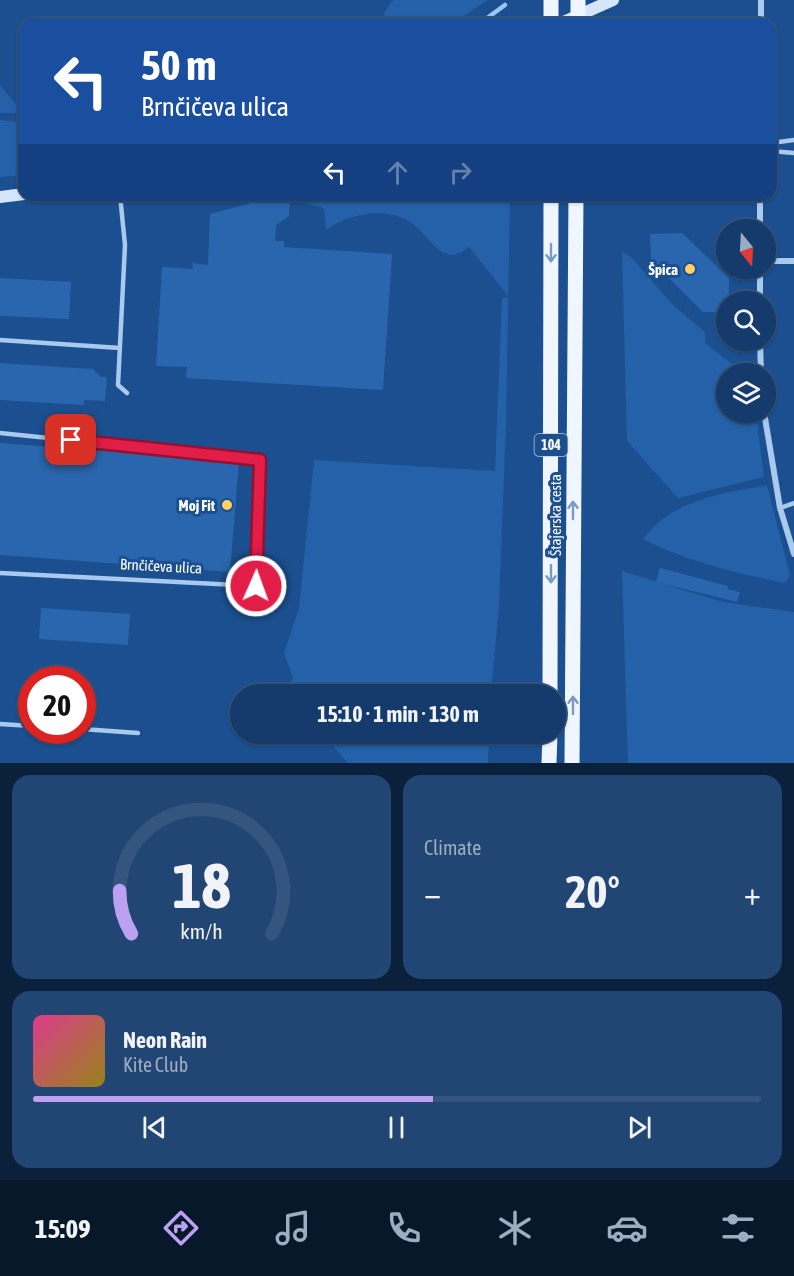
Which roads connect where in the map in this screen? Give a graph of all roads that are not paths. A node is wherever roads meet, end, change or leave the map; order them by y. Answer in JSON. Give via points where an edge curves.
{"nodes":[{"id":1,"x":552,"y":0,"type":"edge"},
{"id":2,"x":613,"y":0,"type":"edge"},
{"id":3,"x":761,"y":0,"type":"edge"},
{"id":4,"x":578,"y":13,"type":"edge"},
{"id":5,"x":551,"y":18,"type":"edge"},
{"id":6,"x":761,"y":18,"type":"edge"},
{"id":7,"x":794,"y":140,"type":"edge"},
{"id":8,"x":777,"y":142,"type":"edge"},
{"id":9,"x":777,"y":152,"type":"edge"},
{"id":10,"x":794,"y":153,"type":"edge"},
{"id":11,"x":18,"y":195,"type":"edge"},
{"id":12,"x":0,"y":197,"type":"edge"},
{"id":13,"x":121,"y":201,"type":"edge"},
{"id":14,"x":551,"y":201,"type":"edge"},
{"id":15,"x":576,"y":201,"type":"edge"},
{"id":16,"x":760,"y":201,"type":"edge"},
{"id":17,"x":760,"y":219,"type":"edge"},
{"id":18,"x":776,"y":261,"type":"edge"},
{"id":19,"x":794,"y":261,"type":"edge"},
{"id":20,"x":0,"y":340,"type":"edge"},
{"id":21,"x":120,"y":348,"type":"junction"},
{"id":22,"x":126,"y":393,"type":"dead end"},
{"id":23,"x":766,"y":423,"type":"edge"},
{"id":24,"x":0,"y":433,"type":"edge"},
{"id":25,"x":794,"y":503,"type":"edge"},
{"id":26,"x":780,"y":508,"type":"junction"},
{"id":27,"x":794,"y":555,"type":"edge"},
{"id":28,"x":0,"y":573,"type":"edge"},
{"id":29,"x":550,"y":684,"type":"edge"},
{"id":30,"x":0,"y":724,"type":"edge"},
{"id":31,"x":18,"y":725,"type":"edge"},
{"id":32,"x":96,"y":730,"type":"edge"},
{"id":33,"x":138,"y":733,"type":"dead end"},
{"id":34,"x":550,"y":744,"type":"edge"},
{"id":35,"x":549,"y":763,"type":"edge"},
{"id":36,"x":572,"y":763,"type":"edge"}],
"edges":[{"from":1,"to":5,"type":"main road"},
{"from":2,"to":4,"type":"street"},
{"from":3,"to":6,"type":"street"},
{"from":7,"to":8,"type":"lane"},
{"from":9,"to":10,"type":"lane"},
{"from":11,"to":12,"type":"street"},
{"from":13,"to":21,"type":"lane","via":[[126,245]]},
{"from":14,"to":29,"type":"main road","name":"Štajerska cesta","number":"104","one_way":true},
{"from":36,"to":15,"type":"main road","name":"Štajerska cesta","number":"104","one_way":true},
{"from":16,"to":17,"type":"street"},
{"from":18,"to":19,"type":"street"},
{"from":20,"to":21,"type":"lane"},
{"from":21,"to":22,"type":"lane","via":[[118,385]]},
{"from":23,"to":26,"type":"street"},
{"from":24,"to":28,"type":"lane","name":"Brnčičeva ulica","via":[[260,460],[256,586]]},
{"from":25,"to":26,"type":"lane"},
{"from":26,"to":27,"type":"street"},
{"from":30,"to":31,"type":"lane"},
{"from":32,"to":33,"type":"lane"},
{"from":34,"to":35,"type":"main road"}]}
